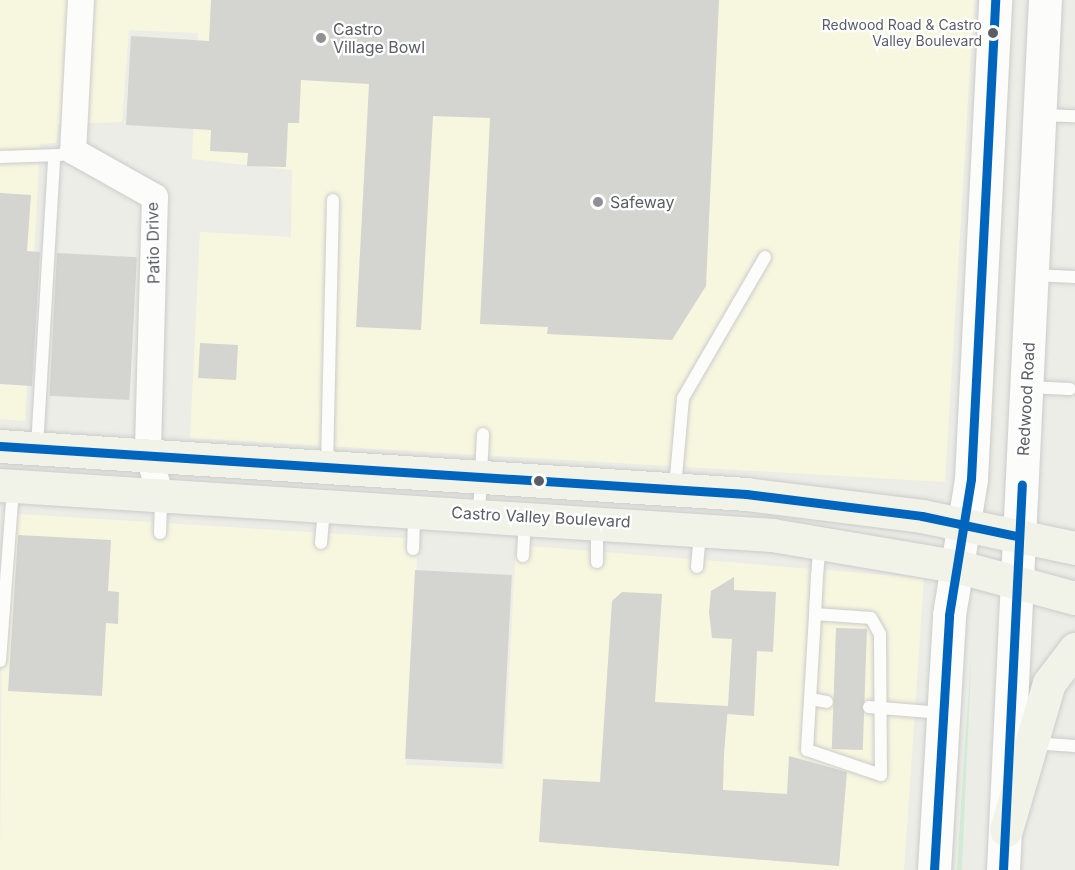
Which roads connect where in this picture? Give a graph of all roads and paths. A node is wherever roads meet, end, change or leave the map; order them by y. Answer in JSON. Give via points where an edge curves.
{"nodes":[{"id":1,"x":81,"y":0,"type":"edge"},
{"id":2,"x":995,"y":0,"type":"edge"},
{"id":3,"x":1045,"y":0,"type":"edge"},
{"id":4,"x":1039,"y":115,"type":"junction"},
{"id":5,"x":1075,"y":116,"type":"edge"},
{"id":6,"x":63,"y":154,"type":"junction"},
{"id":7,"x":0,"y":157,"type":"edge"},
{"id":8,"x":333,"y":200,"type":"dead end"},
{"id":9,"x":765,"y":257,"type":"dead end"},
{"id":10,"x":1032,"y":275,"type":"junction"},
{"id":11,"x":1075,"y":277,"type":"edge"},
{"id":12,"x":1026,"y":387,"type":"junction"},
{"id":13,"x":1070,"y":389,"type":"dead end"},
{"id":14,"x":483,"y":434,"type":"dead end"},
{"id":15,"x":0,"y":446,"type":"edge"},
{"id":16,"x":37,"y":448,"type":"junction"},
{"id":17,"x":148,"y":455,"type":"junction"},
{"id":18,"x":327,"y":466,"type":"junction"},
{"id":19,"x":481,"y":476,"type":"junction"},
{"id":20,"x":6,"y":486,"type":"edge"},
{"id":21,"x":675,"y":488,"type":"junction"},
{"id":22,"x":161,"y":495,"type":"junction"},
{"id":23,"x":324,"y":504,"type":"junction"},
{"id":24,"x":415,"y":510,"type":"junction"},
{"id":25,"x":479,"y":514,"type":"junction"},
{"id":26,"x":525,"y":518,"type":"junction"},
{"id":27,"x":597,"y":521,"type":"junction"},
{"id":28,"x":966,"y":524,"type":"junction"},
{"id":29,"x":701,"y":527,"type":"junction"},
{"id":30,"x":160,"y":533,"type":"dead end"},
{"id":31,"x":1017,"y":536,"type":"junction"},
{"id":32,"x":820,"y":540,"type":"junction"},
{"id":33,"x":321,"y":543,"type":"dead end"},
{"id":34,"x":1075,"y":548,"type":"edge"},
{"id":35,"x":413,"y":549,"type":"dead end"},
{"id":36,"x":523,"y":556,"type":"dead end"},
{"id":37,"x":597,"y":562,"type":"dead end"},
{"id":38,"x":956,"y":566,"type":"junction"},
{"id":39,"x":697,"y":567,"type":"dead end"},
{"id":40,"x":1014,"y":582,"type":"junction"},
{"id":41,"x":1075,"y":598,"type":"edge"},
{"id":42,"x":815,"y":614,"type":"junction"},
{"id":43,"x":1075,"y":649,"type":"edge"},
{"id":44,"x":0,"y":661,"type":"edge"},
{"id":45,"x":810,"y":699,"type":"junction"},
{"id":46,"x":827,"y":702,"type":"dead end"},
{"id":47,"x":874,"y":707,"type":"junction"},
{"id":48,"x":943,"y":713,"type":"junction"},
{"id":49,"x":1031,"y":743,"type":"junction"},
{"id":50,"x":1075,"y":747,"type":"edge"},
{"id":51,"x":1006,"y":830,"type":"junction"},
{"id":52,"x":934,"y":870,"type":"edge"},
{"id":53,"x":1003,"y":870,"type":"edge"}],
"edges":[{"from":1,"to":6,"type":"street"},
{"from":2,"to":28,"type":"main road"},
{"from":3,"to":4,"type":"main road","name":"Redwood Road"},
{"from":4,"to":5,"type":"lane"},
{"from":4,"to":10,"type":"main road","name":"Redwood Road"},
{"from":6,"to":7,"type":"lane"},
{"from":6,"to":16,"type":"lane"},
{"from":6,"to":17,"type":"street","name":"Patio Drive","via":[[155,197]]},
{"from":8,"to":18,"type":"lane"},
{"from":9,"to":21,"type":"lane","via":[[683,398]]},
{"from":10,"to":11,"type":"lane"},
{"from":10,"to":12,"type":"main road","name":"Redwood Road"},
{"from":12,"to":13,"type":"lane"},
{"from":12,"to":31,"type":"main road","name":"Redwood Road"},
{"from":14,"to":19,"type":"lane"},
{"from":15,"to":16,"type":"main road"},
{"from":16,"to":17,"type":"main road"},
{"from":17,"to":18,"type":"main road"},
{"from":17,"to":22,"type":"street","name":"Patio Drive"},
{"from":18,"to":19,"type":"main road"},
{"from":19,"to":21,"type":"main road"},
{"from":19,"to":25,"type":"lane"},
{"from":20,"to":22,"type":"main road","name":"Castro Valley Boulevard"},
{"from":20,"to":44,"type":"lane"},
{"from":21,"to":28,"type":"main road"},
{"from":22,"to":23,"type":"main road","name":"Castro Valley Boulevard"},
{"from":22,"to":30,"type":"lane"},
{"from":23,"to":24,"type":"main road","name":"Castro Valley Boulevard"},
{"from":23,"to":33,"type":"lane"},
{"from":24,"to":25,"type":"main road","name":"Castro Valley Boulevard"},
{"from":24,"to":35,"type":"lane"},
{"from":25,"to":26,"type":"main road","name":"Castro Valley Boulevard"},
{"from":26,"to":27,"type":"main road","name":"Castro Valley Boulevard"},
{"from":26,"to":36,"type":"lane"},
{"from":27,"to":29,"type":"main road","name":"Castro Valley Boulevard"},
{"from":27,"to":37,"type":"lane"},
{"from":28,"to":31,"type":"main road"},
{"from":28,"to":38,"type":"main road"},
{"from":29,"to":32,"type":"main road","name":"Castro Valley Boulevard"},
{"from":29,"to":39,"type":"lane"},
{"from":31,"to":34,"type":"main road"},
{"from":31,"to":40,"type":"main road","name":"Redwood Road"},
{"from":32,"to":38,"type":"main road","name":"Castro Valley Boulevard"},
{"from":32,"to":42,"type":"lane"},
{"from":38,"to":40,"type":"main road","name":"Castro Valley Boulevard"},
{"from":38,"to":48,"type":"main road"},
{"from":40,"to":41,"type":"main road","name":"Castro Valley Boulevard"},
{"from":40,"to":51,"type":"main road","name":"Redwood Road"},
{"from":42,"to":45,"type":"lane"},
{"from":42,"to":47,"type":"lane","via":[[871,618],[880,634]]},
{"from":43,"to":49,"type":"main road","via":[[1049,683]]},
{"from":45,"to":46,"type":"lane"},
{"from":45,"to":47,"type":"lane","via":[[807,750],[881,775]]},
{"from":47,"to":48,"type":"lane"},
{"from":48,"to":52,"type":"main road"},
{"from":49,"to":50,"type":"lane"},
{"from":49,"to":51,"type":"main road"},
{"from":51,"to":53,"type":"main road","name":"Redwood Road"}]}
